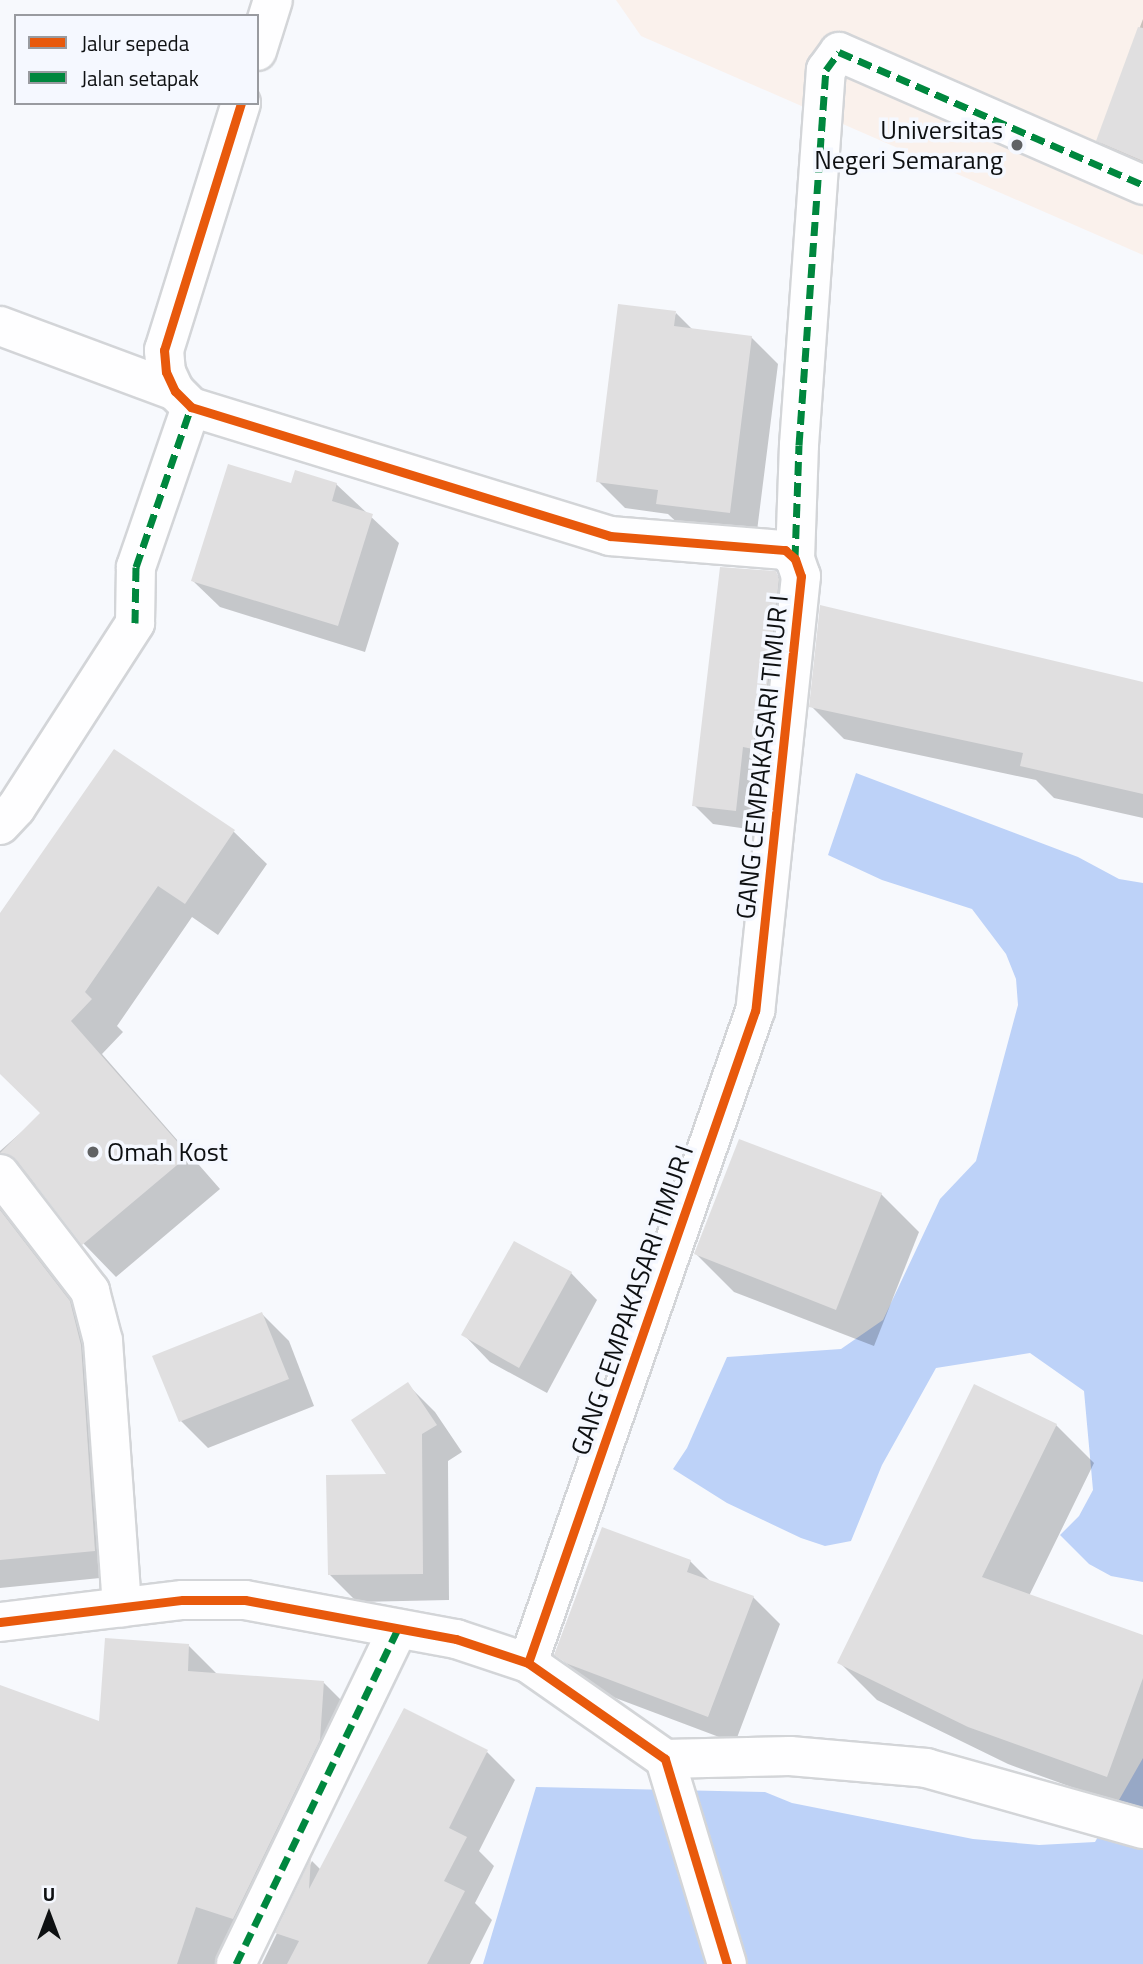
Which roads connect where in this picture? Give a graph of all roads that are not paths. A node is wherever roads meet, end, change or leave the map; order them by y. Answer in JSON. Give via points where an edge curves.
{"nodes":[{"id":1,"x":273,"y":0,"type":"edge"},
{"id":2,"x":259,"y":45,"type":"edge"},
{"id":3,"x":240,"y":105,"type":"edge"},
{"id":4,"x":1143,"y":185,"type":"edge"},
{"id":5,"x":0,"y":326,"type":"edge"},
{"id":6,"x":183,"y":399,"type":"junction"},
{"id":7,"x":795,"y":559,"type":"junction"},
{"id":8,"x":0,"y":825,"type":"edge"},
{"id":9,"x":0,"y":1174,"type":"edge"},
{"id":10,"x":122,"y":1607,"type":"junction"},
{"id":11,"x":0,"y":1622,"type":"edge"},
{"id":12,"x":398,"y":1629,"type":"junction"},
{"id":13,"x":527,"y":1663,"type":"junction"},
{"id":14,"x":665,"y":1759,"type":"junction"},
{"id":15,"x":1143,"y":1829,"type":"edge"},
{"id":16,"x":236,"y":1964,"type":"edge"},
{"id":17,"x":727,"y":1964,"type":"edge"}],
"edges":[{"from":1,"to":2,"type":"street"},
{"from":3,"to":6,"type":"street","via":[[164,350],[166,372]]},
{"from":4,"to":7,"type":"street","via":[[839,52],[826,70]]},
{"from":5,"to":6,"type":"street","name":"GANG CEMPAKASARI TIMUR I"},
{"from":6,"to":7,"type":"street","name":"GANG CEMPAKASARI TIMUR I","via":[[610,536],[785,550]]},
{"from":6,"to":8,"type":"street","via":[[136,566],[135,623],[16,808]]},
{"from":7,"to":13,"type":"street","name":"GANG CEMPAKASARI TIMUR I","via":[[801,576],[801,603],[755,1011]]},
{"from":9,"to":10,"type":"street","via":[[90,1291],[103,1341]]},
{"from":10,"to":11,"type":"street"},
{"from":10,"to":12,"type":"street","via":[[244,1600]]},
{"from":12,"to":13,"type":"street","via":[[456,1639]]},
{"from":12,"to":16,"type":"street"},
{"from":13,"to":14,"type":"street"},
{"from":14,"to":15,"type":"street","via":[[790,1756],[926,1768]]},
{"from":14,"to":17,"type":"street"}]}
